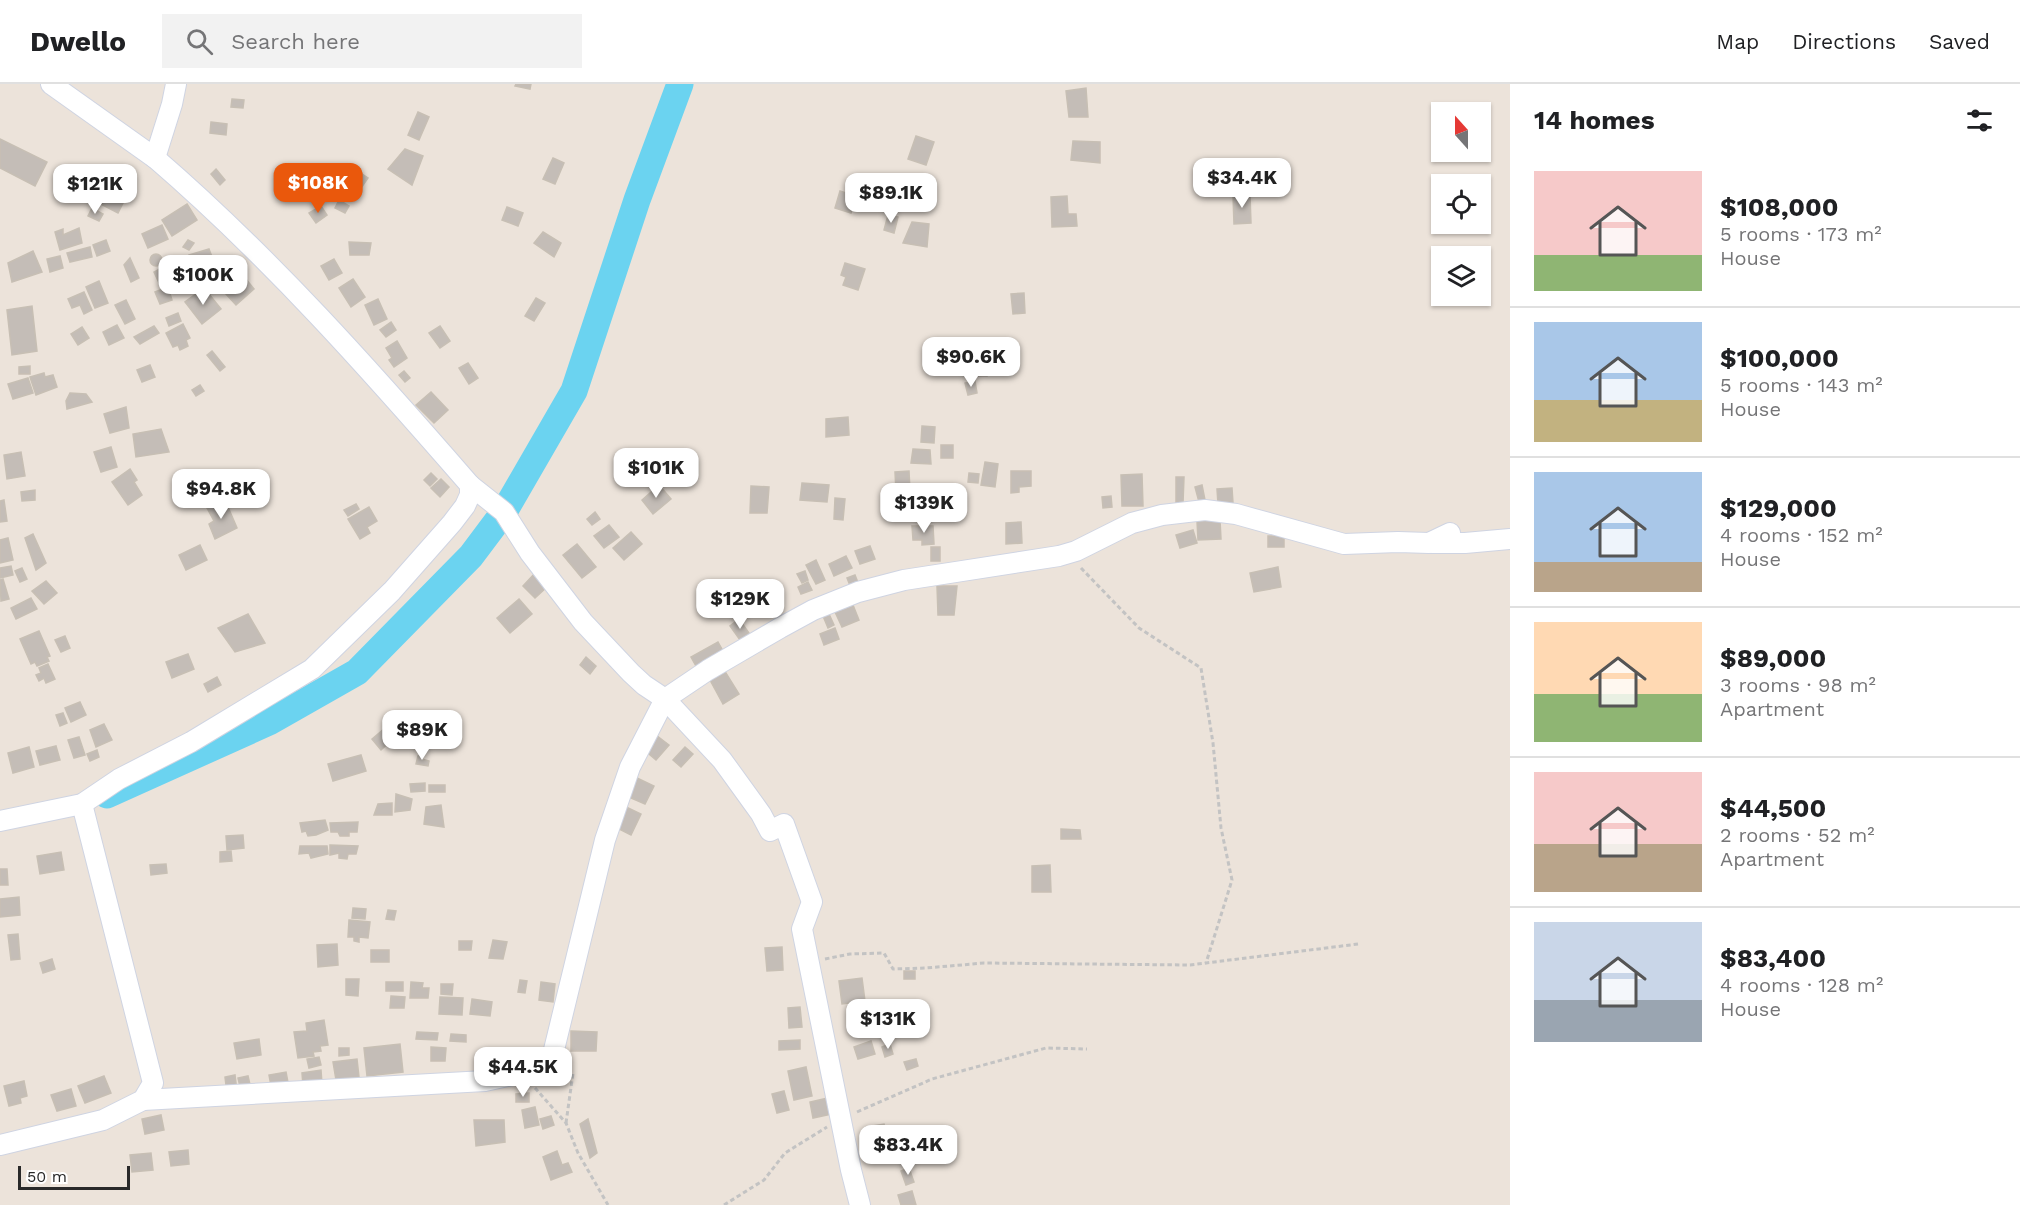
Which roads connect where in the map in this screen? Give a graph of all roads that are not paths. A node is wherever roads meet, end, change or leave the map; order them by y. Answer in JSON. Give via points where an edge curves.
{"nodes":[{"id":1,"x":51,"y":84,"type":"edge"},
{"id":2,"x":176,"y":84,"type":"edge"},
{"id":3,"x":155,"y":158,"type":"junction"},
{"id":4,"x":470,"y":485,"type":"junction"},
{"id":5,"x":1450,"y":533,"type":"dead end"},
{"id":6,"x":1510,"y":539,"type":"edge"},
{"id":7,"x":1429,"y":543,"type":"junction"},
{"id":8,"x":665,"y":699,"type":"junction"},
{"id":9,"x":82,"y":804,"type":"junction"},
{"id":10,"x":0,"y":821,"type":"edge"},
{"id":11,"x":143,"y":1100,"type":"junction"},
{"id":12,"x":0,"y":1145,"type":"edge"},
{"id":13,"x":860,"y":1205,"type":"edge"}],
"edges":[{"from":1,"to":3,"type":"street"},
{"from":2,"to":3,"type":"street"},
{"from":3,"to":4,"type":"street","via":[[209,205],[306,304]]},
{"from":4,"to":8,"type":"street","via":[[504,512],[536,562],[583,622],[644,686]]},
{"from":4,"to":9,"type":"street","via":[[465,506],[452,523],[392,591],[312,669]]},
{"from":5,"to":7,"type":"street"},
{"from":6,"to":7,"type":"street"},
{"from":7,"to":8,"type":"street","via":[[1344,544],[1236,514],[1205,510],[1162,515],[1132,524],[1067,554],[904,580],[858,592],[780,628]]},
{"from":8,"to":11,"type":"street","via":[[630,767],[605,840],[552,1058],[517,1074],[485,1081]]},
{"from":8,"to":13,"type":"street","via":[[722,760],[770,831],[784,824],[812,902],[802,929]]},
{"from":9,"to":10,"type":"street"},
{"from":9,"to":11,"type":"street","via":[[153,1083]]},
{"from":11,"to":12,"type":"street","via":[[104,1120]]}]}
